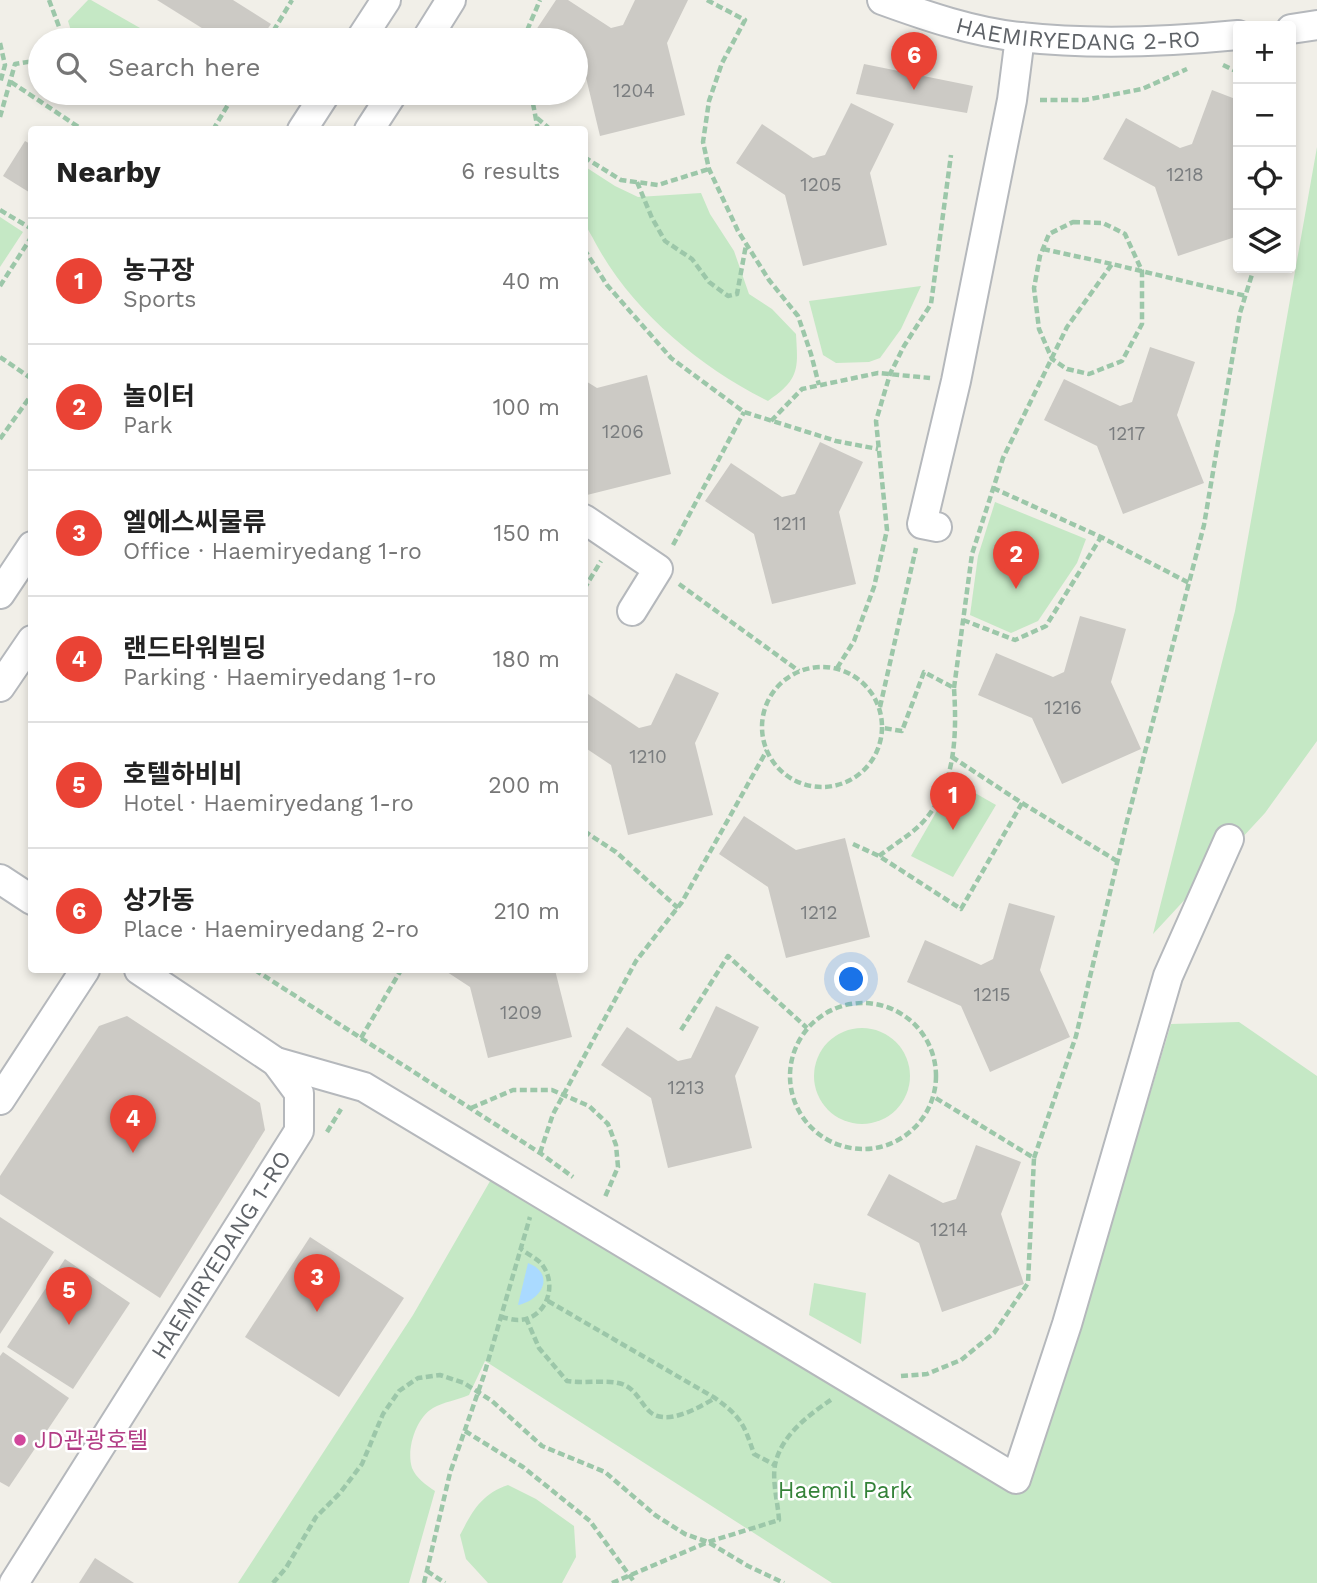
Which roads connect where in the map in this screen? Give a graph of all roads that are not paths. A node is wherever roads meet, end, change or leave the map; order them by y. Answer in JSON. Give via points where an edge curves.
{"nodes":[{"id":1,"x":386,"y":0,"type":"edge"},
{"id":2,"x":451,"y":0,"type":"edge"},
{"id":3,"x":882,"y":0,"type":"edge"},
{"id":4,"x":1317,"y":25,"type":"edge"},
{"id":5,"x":368,"y":28,"type":"edge"},
{"id":6,"x":434,"y":28,"type":"edge"},
{"id":7,"x":1296,"y":28,"type":"edge"},
{"id":8,"x":1233,"y":35,"type":"edge"},
{"id":9,"x":1020,"y":37,"type":"junction"},
{"id":10,"x":318,"y":105,"type":"edge"},
{"id":11,"x":385,"y":105,"type":"edge"},
{"id":12,"x":305,"y":126,"type":"edge"},
{"id":13,"x":372,"y":126,"type":"edge"},
{"id":14,"x":588,"y":521,"type":"edge"},
{"id":15,"x":930,"y":526,"type":"road end"},
{"id":16,"x":28,"y":552,"type":"edge"},
{"id":17,"x":0,"y":594,"type":"edge"},
{"id":18,"x":632,"y":611,"type":"dead end"},
{"id":19,"x":28,"y":646,"type":"edge"},
{"id":20,"x":0,"y":687,"type":"edge"},
{"id":21,"x":1229,"y":839,"type":"dead end"},
{"id":22,"x":0,"y":879,"type":"edge"},
{"id":23,"x":28,"y":897,"type":"edge"},
{"id":24,"x":83,"y":973,"type":"edge"},
{"id":25,"x":143,"y":973,"type":"edge"},
{"id":26,"x":276,"y":1062,"type":"junction"},
{"id":27,"x":0,"y":1100,"type":"edge"},
{"id":28,"x":14,"y":1583,"type":"edge"}],
"edges":[{"from":1,"to":5,"type":"street"},
{"from":2,"to":6,"type":"street"},
{"from":3,"to":9,"type":"street","name":"HAEMIRYEDANG 2-RO","via":[[929,17]]},
{"from":4,"to":7,"type":"street"},
{"from":8,"to":9,"type":"street","name":"HAEMIRYEDANG 2-RO","via":[[1114,42]]},
{"from":9,"to":15,"type":"street","via":[[1012,100]]},
{"from":10,"to":12,"type":"street"},
{"from":11,"to":13,"type":"street"},
{"from":14,"to":18,"type":"street","via":[[664,561]]},
{"from":16,"to":17,"type":"street"},
{"from":19,"to":20,"type":"street"},
{"from":21,"to":26,"type":"street","via":[[1168,976],[1067,1324],[1016,1479],[364,1087]]},
{"from":22,"to":23,"type":"street"},
{"from":24,"to":27,"type":"street"},
{"from":25,"to":26,"type":"street","name":"HAEMIRYEDANG 1-RO"},
{"from":26,"to":28,"type":"street","name":"HAEMIRYEDANG 1-RO","via":[[299,1093],[299,1131]]}]}
